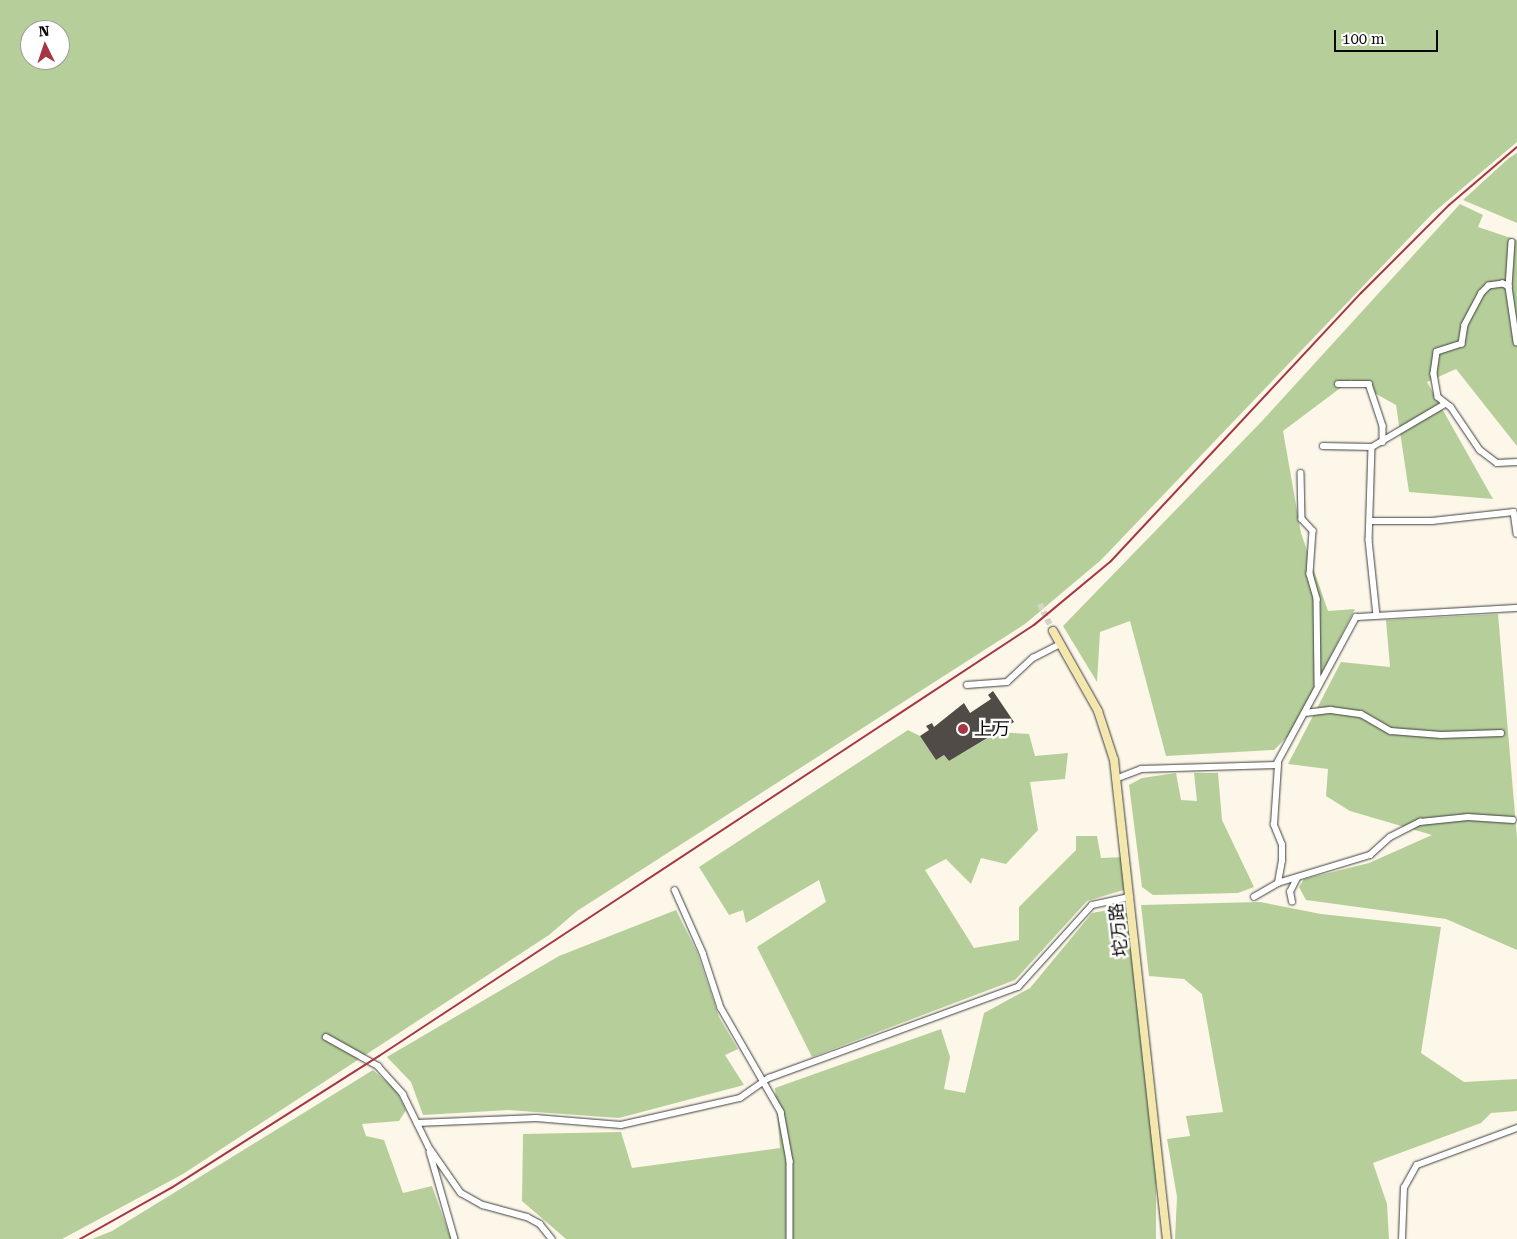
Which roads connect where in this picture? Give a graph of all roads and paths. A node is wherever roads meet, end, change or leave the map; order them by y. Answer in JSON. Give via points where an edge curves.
{"nodes":[{"id":1,"x":1512,"y":242,"type":"dead end"},
{"id":2,"x":1509,"y":287,"type":"junction"},
{"id":3,"x":1517,"y":342,"type":"edge"},
{"id":4,"x":1338,"y":384,"type":"dead end"},
{"id":5,"x":1445,"y":404,"type":"junction"},
{"id":6,"x":1383,"y":442,"type":"junction"},
{"id":7,"x":1323,"y":446,"type":"dead end"},
{"id":8,"x":1372,"y":447,"type":"junction"},
{"id":9,"x":1517,"y":462,"type":"edge"},
{"id":10,"x":1301,"y":473,"type":"dead end"},
{"id":11,"x":1370,"y":521,"type":"junction"},
{"id":12,"x":1517,"y":534,"type":"edge"},
{"id":13,"x":1517,"y":608,"type":"edge"},
{"id":14,"x":1377,"y":616,"type":"junction"},
{"id":15,"x":1053,"y":631,"type":"tunnel mouth"},
{"id":16,"x":1061,"y":644,"type":"junction"},
{"id":17,"x":967,"y":686,"type":"dead end"},
{"id":18,"x":1318,"y":688,"type":"junction"},
{"id":19,"x":1306,"y":713,"type":"junction"},
{"id":20,"x":1501,"y":733,"type":"dead end"},
{"id":21,"x":1278,"y":764,"type":"junction"},
{"id":22,"x":1118,"y":778,"type":"junction"},
{"id":23,"x":1513,"y":820,"type":"dead end"},
{"id":24,"x":1297,"y":878,"type":"junction"},
{"id":25,"x":1278,"y":883,"type":"junction"},
{"id":26,"x":675,"y":890,"type":"dead end"},
{"id":27,"x":1130,"y":897,"type":"junction"},
{"id":28,"x":1254,"y":897,"type":"dead end"},
{"id":29,"x":1292,"y":902,"type":"dead end"},
{"id":30,"x":326,"y":1037,"type":"dead end"},
{"id":31,"x":762,"y":1083,"type":"junction"},
{"id":32,"x":417,"y":1123,"type":"junction"},
{"id":33,"x":1517,"y":1128,"type":"edge"},
{"id":34,"x":429,"y":1148,"type":"junction"},
{"id":35,"x":455,"y":1239,"type":"edge"},
{"id":36,"x":552,"y":1239,"type":"edge"},
{"id":37,"x":790,"y":1239,"type":"edge"},
{"id":38,"x":1168,"y":1239,"type":"edge"},
{"id":39,"x":1402,"y":1239,"type":"edge"}],
"edges":[{"from":1,"to":2,"type":"street"},
{"from":2,"to":3,"type":"street"},
{"from":2,"to":5,"type":"street","via":[[1503,284],[1489,286],[1465,325],[1462,344],[1437,352],[1434,374],[1438,397]]},
{"from":4,"to":6,"type":"street","via":[[1369,384],[1383,426]]},
{"from":5,"to":6,"type":"street"},
{"from":5,"to":9,"type":"street","via":[[1489,459],[1497,464]]},
{"from":6,"to":8,"type":"street"},
{"from":7,"to":8,"type":"street"},
{"from":8,"to":11,"type":"street"},
{"from":10,"to":18,"type":"street","via":[[1302,519],[1313,531],[1310,574],[1317,599]]},
{"from":11,"to":12,"type":"street","via":[[1432,521],[1514,512]]},
{"from":11,"to":14,"type":"street"},
{"from":13,"to":14,"type":"street"},
{"from":14,"to":18,"type":"street","via":[[1356,617]]},
{"from":15,"to":16,"type":"main road","name":"坨万路"},
{"from":16,"to":17,"type":"street","via":[[1033,658],[1008,682]]},
{"from":16,"to":22,"type":"main road","name":"坨万路","via":[[1104,724]]},
{"from":18,"to":19,"type":"street"},
{"from":19,"to":20,"type":"street","via":[[1331,710],[1361,714],[1391,730],[1441,734]]},
{"from":19,"to":21,"type":"street"},
{"from":21,"to":22,"type":"street","via":[[1141,769]]},
{"from":21,"to":25,"type":"street","via":[[1274,826],[1282,845]]},
{"from":22,"to":27,"type":"main road","name":"坨万路"},
{"from":23,"to":24,"type":"street","via":[[1468,817],[1420,822],[1390,837],[1370,855]]},
{"from":24,"to":25,"type":"street"},
{"from":24,"to":29,"type":"street","via":[[1290,892]]},
{"from":25,"to":28,"type":"street"},
{"from":26,"to":31,"type":"street","via":[[703,954],[721,1008]]},
{"from":27,"to":31,"type":"street","via":[[1092,905],[1018,987]]},
{"from":27,"to":38,"type":"main road","name":"坨万路"},
{"from":30,"to":32,"type":"street","via":[[378,1066],[403,1094]]},
{"from":31,"to":32,"type":"street","via":[[740,1098],[621,1125],[536,1118]]},
{"from":31,"to":37,"type":"street","via":[[781,1112],[790,1161]]},
{"from":32,"to":34,"type":"street"},
{"from":33,"to":39,"type":"street","via":[[1418,1165],[1404,1188]]},
{"from":34,"to":35,"type":"street"},
{"from":34,"to":36,"type":"street","via":[[461,1193],[483,1205],[527,1217],[540,1224]]}]}
